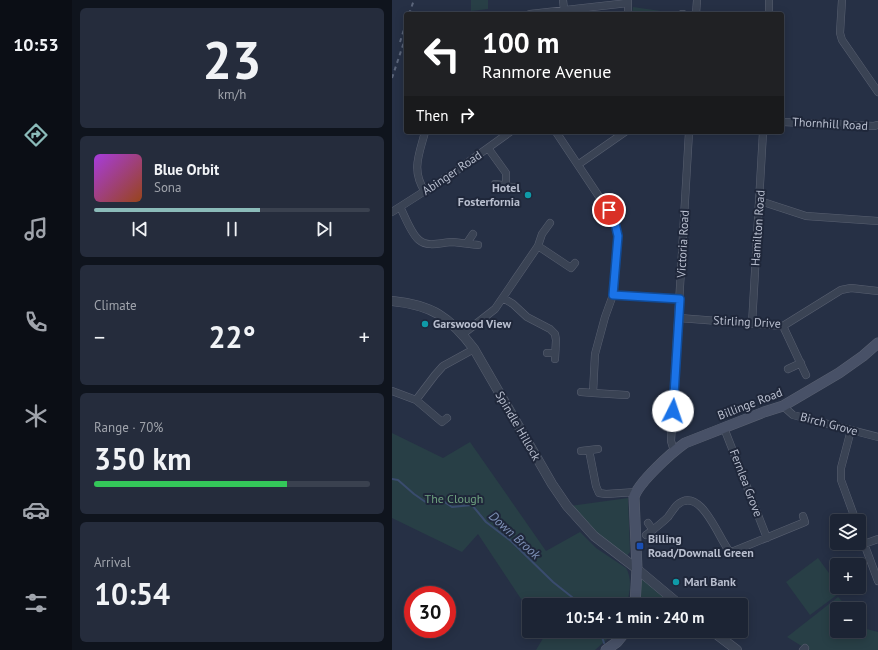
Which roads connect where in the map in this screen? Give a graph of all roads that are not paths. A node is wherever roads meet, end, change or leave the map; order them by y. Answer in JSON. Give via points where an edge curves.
{"nodes":[{"id":1,"x":563,"y":0,"type":"edge"},
{"id":2,"x":697,"y":0,"type":"edge"},
{"id":3,"x":769,"y":0,"type":"edge"},
{"id":4,"x":842,"y":0,"type":"edge"},
{"id":5,"x":628,"y":2,"type":"edge"},
{"id":6,"x":564,"y":9,"type":"junction"},
{"id":7,"x":544,"y":12,"type":"edge"},
{"id":8,"x":696,"y":12,"type":"edge"},
{"id":9,"x":769,"y":12,"type":"edge"},
{"id":10,"x":878,"y":92,"type":"edge"},
{"id":11,"x":784,"y":122,"type":"edge"},
{"id":12,"x":878,"y":125,"type":"edge"},
{"id":13,"x":425,"y":134,"type":"edge"},
{"id":14,"x":507,"y":134,"type":"edge"},
{"id":15,"x":557,"y":134,"type":"edge"},
{"id":16,"x":622,"y":134,"type":"edge"},
{"id":17,"x":689,"y":134,"type":"edge"},
{"id":18,"x":763,"y":134,"type":"edge"},
{"id":19,"x":488,"y":148,"type":"junction"},
{"id":20,"x":579,"y":164,"type":"junction"},
{"id":21,"x":495,"y":184,"type":"dead end"},
{"id":22,"x":506,"y":185,"type":"junction"},
{"id":23,"x":516,"y":187,"type":"dead end"},
{"id":24,"x":425,"y":192,"type":"junction"},
{"id":25,"x":760,"y":201,"type":"junction"},
{"id":26,"x":400,"y":207,"type":"junction"},
{"id":27,"x":392,"y":212,"type":"edge"},
{"id":28,"x":878,"y":221,"type":"edge"},
{"id":29,"x":550,"y":223,"type":"dead end"},
{"id":30,"x":472,"y":234,"type":"dead end"},
{"id":31,"x":467,"y":243,"type":"junction"},
{"id":32,"x":478,"y":246,"type":"dead end"},
{"id":33,"x":538,"y":246,"type":"junction"},
{"id":34,"x":574,"y":267,"type":"dead end"},
{"id":35,"x":878,"y":291,"type":"edge"},
{"id":36,"x":613,"y":295,"type":"junction"},
{"id":37,"x":503,"y":298,"type":"junction"},
{"id":38,"x":680,"y":299,"type":"junction"},
{"id":39,"x":392,"y":301,"type":"edge"},
{"id":40,"x":678,"y":318,"type":"junction"},
{"id":41,"x":752,"y":324,"type":"junction"},
{"id":42,"x":783,"y":326,"type":"junction"},
{"id":43,"x":463,"y":334,"type":"junction"},
{"id":44,"x":878,"y":344,"type":"edge"},
{"id":45,"x":474,"y":350,"type":"junction"},
{"id":46,"x":547,"y":353,"type":"dead end"},
{"id":47,"x":800,"y":363,"type":"junction"},
{"id":48,"x":788,"y":368,"type":"dead end"},
{"id":49,"x":806,"y":375,"type":"dead end"},
{"id":50,"x":392,"y":392,"type":"edge"},
{"id":51,"x":581,"y":392,"type":"dead end"},
{"id":52,"x":593,"y":393,"type":"junction"},
{"id":53,"x":626,"y":395,"type":"dead end"},
{"id":54,"x":416,"y":400,"type":"junction"},
{"id":55,"x":783,"y":406,"type":"junction"},
{"id":56,"x":447,"y":418,"type":"dead end"},
{"id":57,"x":724,"y":428,"type":"junction"},
{"id":58,"x":851,"y":430,"type":"junction"},
{"id":59,"x":878,"y":437,"type":"edge"},
{"id":60,"x":598,"y":449,"type":"dead end"},
{"id":61,"x":589,"y":450,"type":"junction"},
{"id":62,"x":581,"y":451,"type":"dead end"},
{"id":63,"x":674,"y":451,"type":"junction"},
{"id":64,"x":636,"y":492,"type":"junction"},
{"id":65,"x":853,"y":514,"type":"edge"},
{"id":66,"x":803,"y":516,"type":"dead end"},
{"id":67,"x":648,"y":523,"type":"dead end"},
{"id":68,"x":653,"y":530,"type":"junction"},
{"id":69,"x":646,"y":535,"type":"dead end"},
{"id":70,"x":767,"y":538,"type":"junction"},
{"id":71,"x":878,"y":539,"type":"edge"},
{"id":72,"x":866,"y":543,"type":"edge"},
{"id":73,"x":866,"y":549,"type":"edge"},
{"id":74,"x":637,"y":569,"type":"junction"},
{"id":75,"x":878,"y":581,"type":"edge"},
{"id":76,"x":635,"y":598,"type":"edge"},
{"id":77,"x":672,"y":598,"type":"edge"},
{"id":78,"x":620,"y":638,"type":"edge"},
{"id":79,"x":721,"y":638,"type":"edge"},
{"id":80,"x":606,"y":650,"type":"edge"},
{"id":81,"x":737,"y":650,"type":"edge"}],
"edges":[{"from":1,"to":6,"type":"street"},
{"from":2,"to":8,"type":"street"},
{"from":3,"to":9,"type":"street"},
{"from":4,"to":10,"type":"street","via":[[842,40]]},
{"from":5,"to":6,"type":"street"},
{"from":6,"to":7,"type":"street"},
{"from":11,"to":12,"type":"street","name":"Thornhill Road"},
{"from":13,"to":24,"type":"street","via":[[416,171]]},
{"from":14,"to":19,"type":"street","name":"Abinger Road"},
{"from":15,"to":20,"type":"street"},
{"from":16,"to":20,"type":"street"},
{"from":17,"to":38,"type":"street","name":"Victoria Road"},
{"from":18,"to":25,"type":"street","name":"Hamilton Road"},
{"from":19,"to":22,"type":"street","via":[[506,173]]},
{"from":19,"to":24,"type":"street","name":"Abinger Road"},
{"from":20,"to":36,"type":"street","via":[[614,219],[618,236]]},
{"from":21,"to":22,"type":"street"},
{"from":22,"to":23,"type":"street"},
{"from":24,"to":26,"type":"street","name":"Abinger Road"},
{"from":25,"to":28,"type":"street","via":[[806,216]]},
{"from":25,"to":41,"type":"street","name":"Hamilton Road"},
{"from":26,"to":27,"type":"street","name":"Abinger Road"},
{"from":26,"to":31,"type":"street","via":[[421,242]]},
{"from":29,"to":33,"type":"street","via":[[542,234]]},
{"from":30,"to":31,"type":"street"},
{"from":31,"to":32,"type":"street"},
{"from":33,"to":34,"type":"street"},
{"from":33,"to":37,"type":"street"},
{"from":35,"to":42,"type":"street","name":"Stirling Drive","via":[[851,288],[841,290]]},
{"from":36,"to":38,"type":"street"},
{"from":36,"to":52,"type":"street","via":[[595,354]]},
{"from":37,"to":43,"type":"street","via":[[495,309]]},
{"from":37,"to":46,"type":"street","via":[[554,334],[555,356]]},
{"from":38,"to":40,"type":"street","name":"Victoria Road"},
{"from":39,"to":43,"type":"street","name":"Spindle Hillock","via":[[435,312]]},
{"from":40,"to":41,"type":"street","name":"Stirling Drive"},
{"from":40,"to":63,"type":"street","name":"Victoria Road","via":[[671,441]]},
{"from":41,"to":42,"type":"street","name":"Stirling Drive"},
{"from":42,"to":47,"type":"street"},
{"from":43,"to":45,"type":"street","name":"Spindle Hillock"},
{"from":44,"to":55,"type":"main road","name":"Billinge Road","via":[[839,373]]},
{"from":45,"to":54,"type":"street","via":[[444,366]]},
{"from":45,"to":74,"type":"street","name":"Spindle Hillock","via":[[566,506],[594,536]]},
{"from":47,"to":48,"type":"street"},
{"from":47,"to":49,"type":"street"},
{"from":50,"to":54,"type":"street"},
{"from":51,"to":52,"type":"street"},
{"from":52,"to":53,"type":"street"},
{"from":54,"to":56,"type":"street","via":[[442,422]]},
{"from":55,"to":57,"type":"main road","name":"Billinge Road"},
{"from":55,"to":58,"type":"street","name":"Birch Grove","via":[[793,414]]},
{"from":57,"to":63,"type":"main road","name":"Billinge Road","via":[[685,443]]},
{"from":57,"to":70,"type":"street","name":"Fernlea Grove"},
{"from":58,"to":59,"type":"street","name":"Birch Grove"},
{"from":58,"to":65,"type":"street","via":[[841,468],[841,480]]},
{"from":60,"to":61,"type":"street"},
{"from":61,"to":62,"type":"street"},
{"from":61,"to":64,"type":"street","via":[[599,493]]},
{"from":63,"to":64,"type":"main road","name":"Billinge Road"},
{"from":64,"to":74,"type":"main road","via":[[634,497]]},
{"from":66,"to":70,"type":"street","via":[[805,522]]},
{"from":67,"to":68,"type":"street"},
{"from":68,"to":69,"type":"street"},
{"from":68,"to":70,"type":"street","via":[[677,505],[691,500],[704,510],[730,552]]},
{"from":71,"to":72,"type":"street"},
{"from":73,"to":75,"type":"street"},
{"from":74,"to":76,"type":"main road"},
{"from":74,"to":77,"type":"street","name":"Spindle Hillock"},
{"from":78,"to":80,"type":"main road"},
{"from":79,"to":81,"type":"street"}]}
